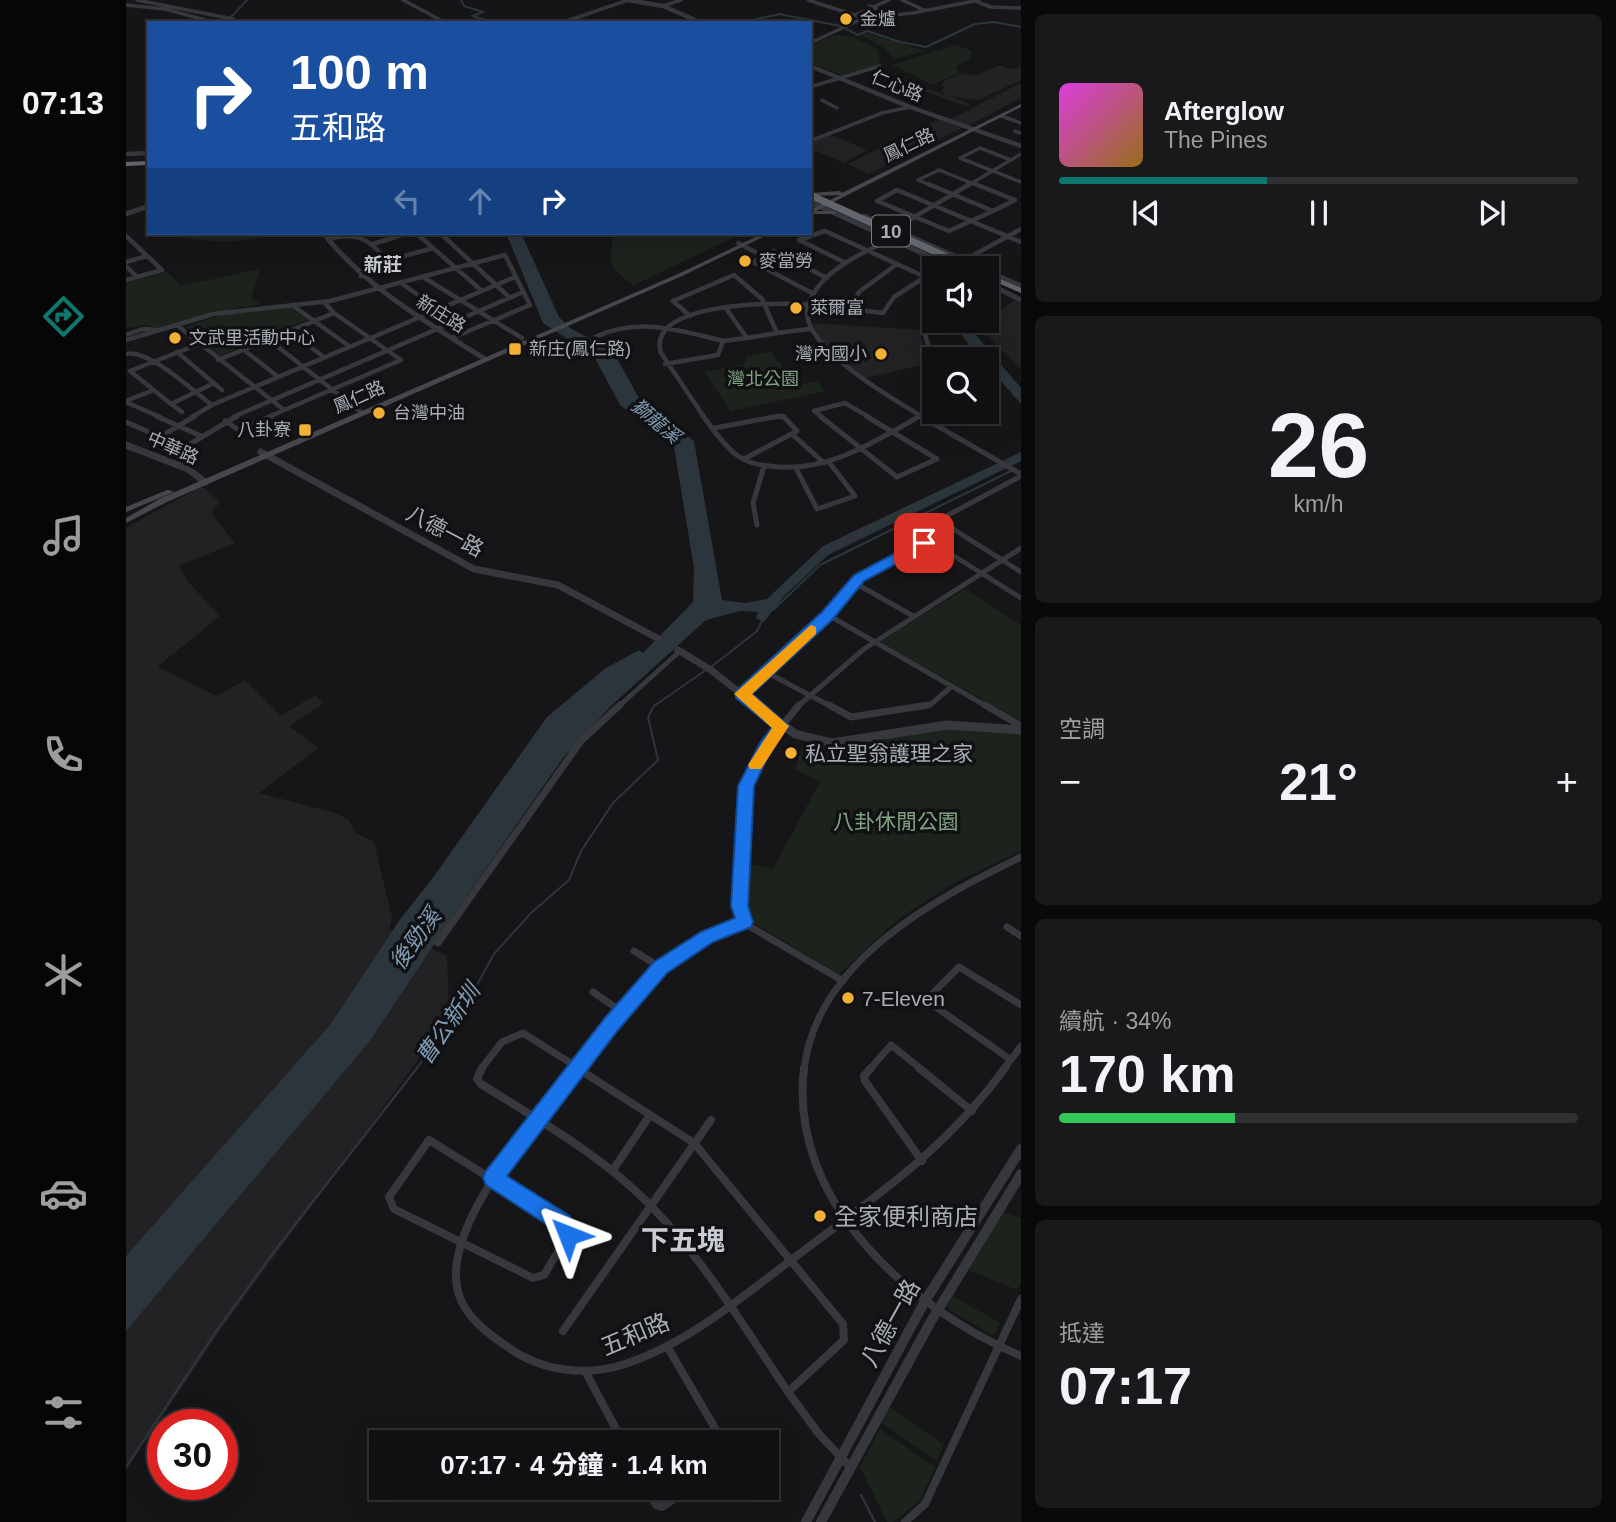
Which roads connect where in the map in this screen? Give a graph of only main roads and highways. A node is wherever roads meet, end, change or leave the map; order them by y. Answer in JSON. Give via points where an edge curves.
{"nodes":[{"id":1,"x":1021,"y":103,"type":"edge"},
{"id":2,"x":971,"y":130,"type":"junction"},
{"id":3,"x":147,"y":159,"type":"edge"},
{"id":4,"x":126,"y":160,"type":"edge"},
{"id":5,"x":842,"y":194,"type":"junction"},
{"id":6,"x":817,"y":202,"type":"edge"},
{"id":7,"x":848,"y":209,"type":"road end"},
{"id":8,"x":834,"y":213,"type":"road end"},
{"id":9,"x":894,"y":229,"type":"road end"},
{"id":10,"x":755,"y":235,"type":"edge"},
{"id":11,"x":763,"y":235,"type":"edge"},
{"id":12,"x":740,"y":244,"type":"junction"},
{"id":13,"x":930,"y":256,"type":"edge"},
{"id":14,"x":943,"y":256,"type":"edge"},
{"id":15,"x":999,"y":280,"type":"edge"},
{"id":16,"x":999,"y":286,"type":"edge"},
{"id":17,"x":1019,"y":293,"type":"edge"},
{"id":18,"x":547,"y":330,"type":"junction"},
{"id":19,"x":482,"y":358,"type":"junction"},
{"id":20,"x":180,"y":491,"type":"junction"},
{"id":21,"x":126,"y":510,"type":"edge"},
{"id":22,"x":126,"y":516,"type":"edge"},
{"id":23,"x":127,"y":524,"type":"edge"}],
"edges":[{"from":1,"to":2,"type":"main road","name":"鳳仁路"},
{"from":1,"to":2,"type":"main road","name":"鳳仁路"},
{"from":2,"to":5,"type":"main road","name":"鳳仁路"},
{"from":3,"to":4,"type":"highway"},
{"from":5,"to":6,"type":"main road"},
{"from":5,"to":6,"type":"main road","name":"鳳仁路"},
{"from":5,"to":7,"type":"main road"},
{"from":6,"to":8,"type":"main road"},
{"from":6,"to":9,"type":"main road","via":[[877,227]]},
{"from":6,"to":13,"type":"highway","number":"10","bridge":true},
{"from":6,"to":14,"type":"highway","number":"10","bridge":true},
{"from":10,"to":12,"type":"main road"},
{"from":11,"to":12,"type":"main road"},
{"from":12,"to":18,"type":"main road"},
{"from":15,"to":17,"type":"highway"},
{"from":16,"to":17,"type":"highway"},
{"from":18,"to":19,"type":"main road","name":"鳳仁路"},
{"from":18,"to":19,"type":"main road","name":"鳳仁路"},
{"from":19,"to":20,"type":"main road","name":"鳳仁路"},
{"from":20,"to":21,"type":"main road","name":"鳳仁路"},
{"from":20,"to":22,"type":"main road","name":"鳳仁路"},
{"from":20,"to":23,"type":"main road","name":"鳳仁路"}]}
